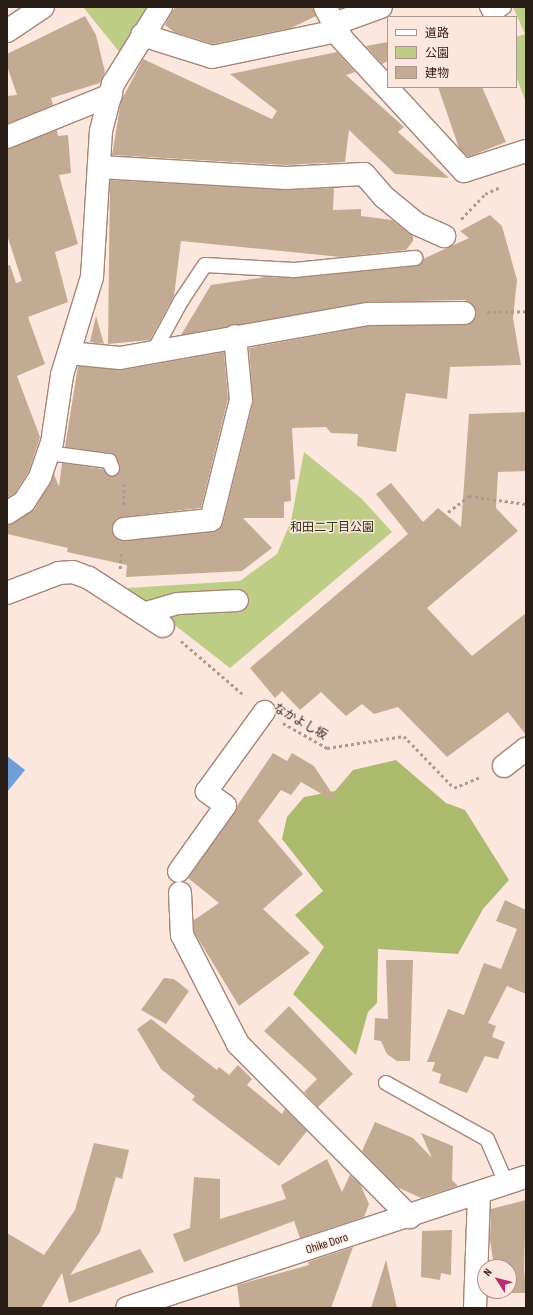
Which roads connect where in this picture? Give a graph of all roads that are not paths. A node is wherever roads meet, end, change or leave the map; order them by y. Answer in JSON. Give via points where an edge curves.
{"nodes":[{"id":1,"x":43,"y":7,"type":"edge"},
{"id":2,"x":161,"y":7,"type":"edge"},
{"id":3,"x":381,"y":7,"type":"edge"},
{"id":4,"x":487,"y":7,"type":"edge"},
{"id":5,"x":504,"y":7,"type":"edge"},
{"id":6,"x":333,"y":21,"type":"edge"},
{"id":7,"x":7,"y":31,"type":"edge"},
{"id":8,"x":142,"y":35,"type":"junction"},
{"id":9,"x":387,"y":82,"type":"edge"},
{"id":10,"x":392,"y":88,"type":"edge"},
{"id":11,"x":110,"y":95,"type":"junction"},
{"id":12,"x":7,"y":137,"type":"edge"},
{"id":13,"x":526,"y":150,"type":"edge"},
{"id":14,"x":100,"y":166,"type":"junction"},
{"id":15,"x":444,"y":236,"type":"road end"},
{"id":16,"x":415,"y":258,"type":"dead end"},
{"id":17,"x":464,"y":313,"type":"road end"},
{"id":18,"x":235,"y":336,"type":"junction"},
{"id":19,"x":155,"y":349,"type":"junction"},
{"id":20,"x":69,"y":353,"type":"junction"},
{"id":21,"x":48,"y":453,"type":"junction"},
{"id":22,"x":112,"y":468,"type":"dead end"},
{"id":23,"x":8,"y":510,"type":"edge"},
{"id":24,"x":124,"y":529,"type":"dead end"},
{"id":25,"x":7,"y":593,"type":"edge"},
{"id":26,"x":237,"y":600,"type":"dead end"},
{"id":27,"x":142,"y":613,"type":"junction"},
{"id":28,"x":163,"y":626,"type":"road end"},
{"id":29,"x":264,"y":711,"type":"road end"},
{"id":30,"x":526,"y":749,"type":"edge"},
{"id":31,"x":504,"y":766,"type":"road end"},
{"id":32,"x":178,"y":871,"type":"dead end"},
{"id":33,"x":180,"y":893,"type":"dead end"},
{"id":34,"x":386,"y":1083,"type":"dead end"},
{"id":35,"x":516,"y":1180,"type":"edge"},
{"id":36,"x":479,"y":1193,"type":"junction"},
{"id":37,"x":410,"y":1218,"type":"junction"},
{"id":38,"x":126,"y":1308,"type":"edge"},
{"id":39,"x":475,"y":1308,"type":"edge"}],
"edges":[{"from":1,"to":7,"type":"street"},
{"from":2,"to":8,"type":"street"},
{"from":3,"to":6,"type":"street"},
{"from":4,"to":5,"type":"lane","via":[[492,16]]},
{"from":6,"to":8,"type":"street","via":[[212,57]]},
{"from":6,"to":9,"type":"street"},
{"from":8,"to":11,"type":"street","via":[[113,84]]},
{"from":10,"to":13,"type":"street","via":[[464,170]]},
{"from":11,"to":12,"type":"street"},
{"from":11,"to":14,"type":"street","via":[[101,131]]},
{"from":14,"to":15,"type":"street","via":[[286,178],[364,174],[384,198],[417,224]]},
{"from":14,"to":20,"type":"street","via":[[92,277]]},
{"from":16,"to":19,"type":"lane","via":[[294,270],[205,265],[180,301]]},
{"from":17,"to":18,"type":"street","via":[[368,314]]},
{"from":18,"to":19,"type":"street"},
{"from":18,"to":24,"type":"street","via":[[241,400],[211,520]]},
{"from":19,"to":20,"type":"street","via":[[120,358]]},
{"from":20,"to":21,"type":"street","via":[[62,375]]},
{"from":21,"to":22,"type":"lane","via":[[109,462]]},
{"from":21,"to":23,"type":"street","via":[[40,477],[24,502]]},
{"from":25,"to":27,"type":"street","via":[[59,572],[73,572],[89,578]]},
{"from":26,"to":27,"type":"street","via":[[177,603]]},
{"from":27,"to":28,"type":"street"},
{"from":29,"to":32,"type":"street","via":[[206,791],[226,805]]},
{"from":30,"to":31,"type":"street"},
{"from":33,"to":37,"type":"street","via":[[182,935],[238,1044]]},
{"from":34,"to":35,"type":"lane","via":[[487,1139]]},
{"from":35,"to":36,"type":"street","name":"Ohike Doro"},
{"from":36,"to":37,"type":"street","name":"Ohike Doro"},
{"from":36,"to":39,"type":"street"},
{"from":37,"to":38,"type":"street","name":"Ohike Doro"}]}
